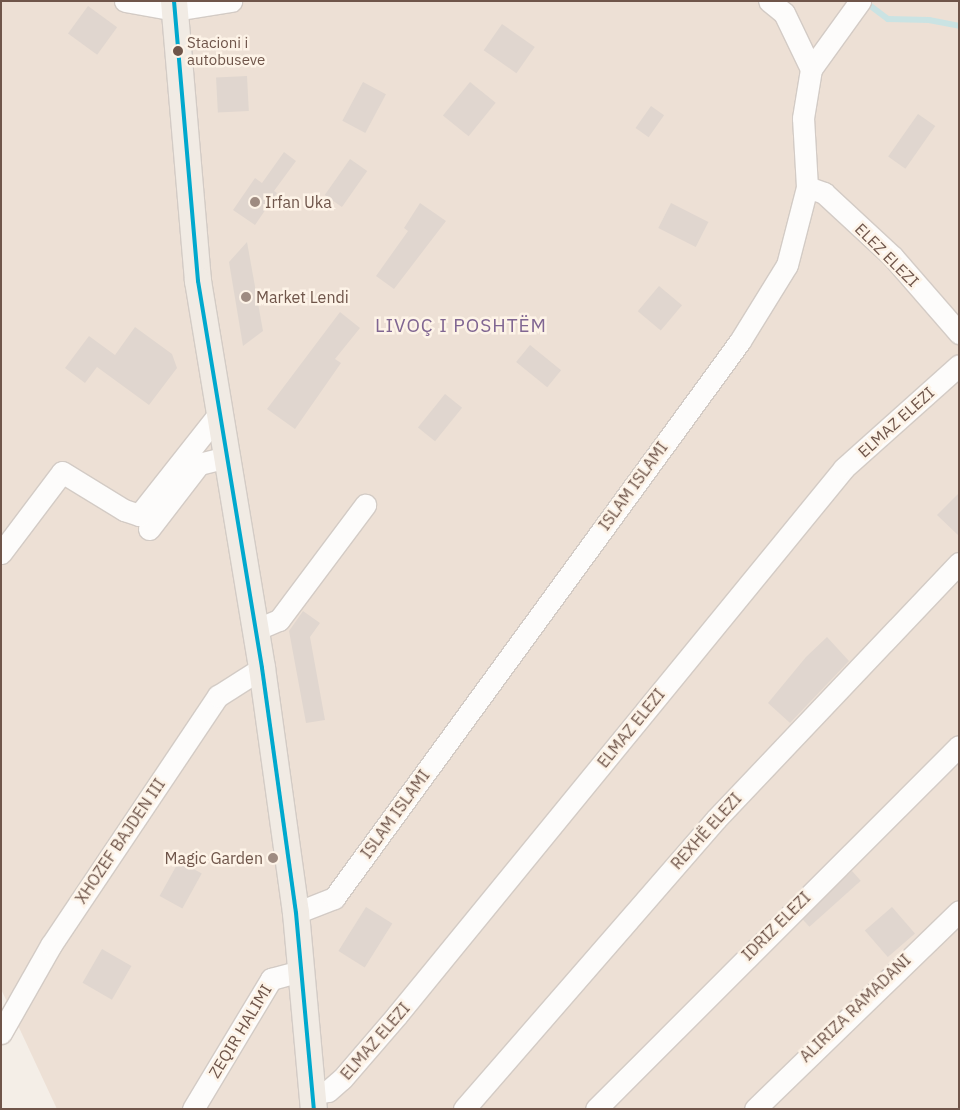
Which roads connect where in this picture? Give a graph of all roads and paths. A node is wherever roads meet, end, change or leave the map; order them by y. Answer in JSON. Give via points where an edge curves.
{"nodes":[{"id":1,"x":125,"y":1,"type":"edge"},
{"id":2,"x":231,"y":1,"type":"edge"},
{"id":3,"x":860,"y":1,"type":"edge"},
{"id":4,"x":779,"y":5,"type":"edge"},
{"id":5,"x":174,"y":6,"type":"edge"},
{"id":6,"x":811,"y":69,"type":"junction"},
{"id":7,"x":807,"y":187,"type":"junction"},
{"id":8,"x":959,"y":333,"type":"edge"},
{"id":9,"x":959,"y":365,"type":"edge"},
{"id":10,"x":218,"y":415,"type":"junction"},
{"id":11,"x":226,"y":457,"type":"junction"},
{"id":12,"x":365,"y":505,"type":"dead end"},
{"id":13,"x":149,"y":530,"type":"dead end"},
{"id":14,"x":1,"y":552,"type":"edge"},
{"id":15,"x":959,"y":563,"type":"edge"},
{"id":16,"x":255,"y":630,"type":"junction"},
{"id":17,"x":262,"y":668,"type":"junction"},
{"id":18,"x":959,"y":746,"type":"edge"},
{"id":19,"x":959,"y":911,"type":"edge"},
{"id":20,"x":296,"y":914,"type":"junction"},
{"id":21,"x":301,"y":970,"type":"junction"},
{"id":22,"x":1,"y":1033,"type":"edge"},
{"id":23,"x":313,"y":1102,"type":"edge"},
{"id":24,"x":193,"y":1109,"type":"edge"},
{"id":25,"x":464,"y":1109,"type":"edge"},
{"id":26,"x":596,"y":1109,"type":"edge"},
{"id":27,"x":754,"y":1109,"type":"edge"}],
"edges":[{"from":1,"to":5,"type":"street"},
{"from":2,"to":5,"type":"street"},
{"from":3,"to":6,"type":"street"},
{"from":4,"to":6,"type":"street"},
{"from":5,"to":10,"type":"main road","via":[[198,281]]},
{"from":6,"to":7,"type":"street","name":"ISLAM ISLAMI","via":[[803,118]]},
{"from":7,"to":8,"type":"street","name":"ELEZ ELEZI","via":[[824,193],[893,257]]},
{"from":7,"to":20,"type":"street","name":"ISLAM ISLAMI","via":[[786,265],[740,342],[334,898]]},
{"from":9,"to":23,"type":"street","name":"ELMAZ ELEZI","via":[[844,468],[397,1015],[342,1080]]},
{"from":10,"to":11,"type":"main road"},
{"from":10,"to":14,"type":"street","via":[[139,515],[124,510],[62,472]]},
{"from":11,"to":13,"type":"street","via":[[199,464]]},
{"from":11,"to":16,"type":"main road"},
{"from":12,"to":16,"type":"street","via":[[279,620]]},
{"from":15,"to":25,"type":"street","name":"REXHË ELEZI","via":[[716,819]]},
{"from":16,"to":17,"type":"main road"},
{"from":17,"to":20,"type":"main road"},
{"from":17,"to":22,"type":"street","name":"XHOZEF BAJDEN III","via":[[218,696],[51,945]]},
{"from":18,"to":26,"type":"street","name":"IDRIZ ELEZI"},
{"from":19,"to":27,"type":"street","name":"ALIRIZA RAMADANI"},
{"from":20,"to":21,"type":"main road"},
{"from":21,"to":23,"type":"main road"},
{"from":21,"to":24,"type":"street","name":"ZEQIR HALIMI","via":[[271,979]]}]}
